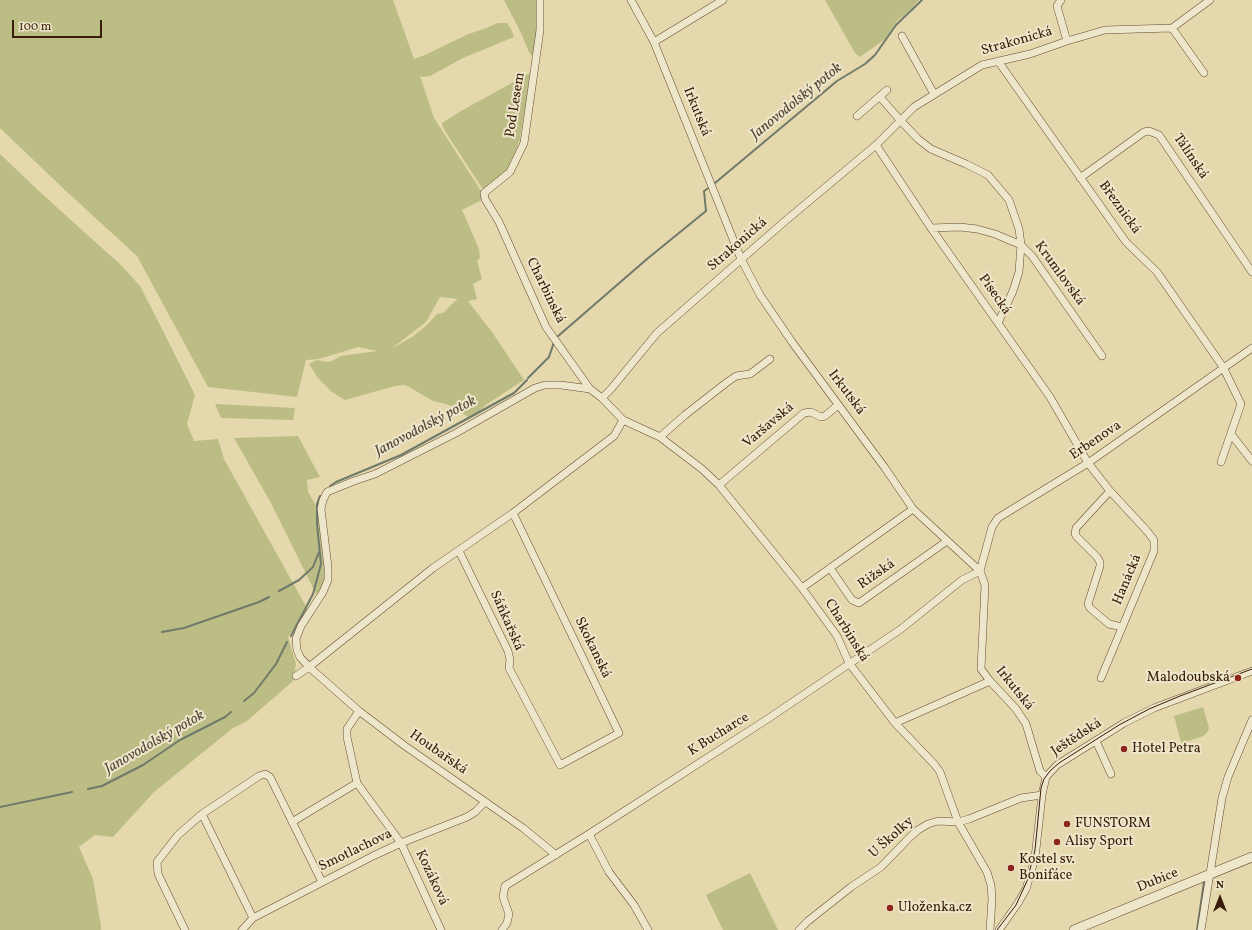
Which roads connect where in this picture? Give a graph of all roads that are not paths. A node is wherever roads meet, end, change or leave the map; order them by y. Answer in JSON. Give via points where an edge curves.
{"nodes":[{"id":1,"x":540,"y":0,"type":"edge"},
{"id":2,"x":631,"y":0,"type":"edge"},
{"id":3,"x":723,"y":0,"type":"edge"},
{"id":4,"x":1061,"y":0,"type":"edge"},
{"id":5,"x":1210,"y":0,"type":"edge"},
{"id":6,"x":1172,"y":28,"type":"junction"},
{"id":7,"x":902,"y":36,"type":"dead end"},
{"id":8,"x":1067,"y":41,"type":"junction"},
{"id":9,"x":654,"y":42,"type":"junction"},
{"id":10,"x":998,"y":61,"type":"junction"},
{"id":11,"x":1204,"y":73,"type":"dead end"},
{"id":12,"x":888,"y":90,"type":"dead end"},
{"id":13,"x":934,"y":94,"type":"junction"},
{"id":14,"x":880,"y":97,"type":"junction"},
{"id":15,"x":857,"y":116,"type":"dead end"},
{"id":16,"x":900,"y":120,"type":"junction"},
{"id":17,"x":876,"y":145,"type":"junction"},
{"id":18,"x":1080,"y":178,"type":"junction"},
{"id":19,"x":485,"y":199,"type":"joint"},
{"id":20,"x":931,"y":228,"type":"junction"},
{"id":21,"x":1022,"y":245,"type":"junction"},
{"id":22,"x":741,"y":259,"type":"junction"},
{"id":23,"x":1252,"y":272,"type":"edge"},
{"id":24,"x":998,"y":323,"type":"junction"},
{"id":25,"x":1252,"y":348,"type":"edge"},
{"id":26,"x":1102,"y":356,"type":"dead end"},
{"id":27,"x":770,"y":359,"type":"dead end"},
{"id":28,"x":1223,"y":368,"type":"junction"},
{"id":29,"x":590,"y":389,"type":"junction"},
{"id":30,"x":602,"y":398,"type":"junction"},
{"id":31,"x":838,"y":405,"type":"junction"},
{"id":32,"x":622,"y":420,"type":"junction"},
{"id":33,"x":1231,"y":434,"type":"junction"},
{"id":34,"x":660,"y":437,"type":"junction"},
{"id":35,"x":1252,"y":461,"type":"edge"},
{"id":36,"x":1222,"y":462,"type":"dead end"},
{"id":37,"x":1088,"y":463,"type":"junction"},
{"id":38,"x":719,"y":485,"type":"junction"},
{"id":39,"x":1110,"y":491,"type":"junction"},
{"id":40,"x":912,"y":509,"type":"junction"},
{"id":41,"x":513,"y":513,"type":"junction"},
{"id":42,"x":947,"y":541,"type":"junction"},
{"id":43,"x":459,"y":551,"type":"junction"},
{"id":44,"x":830,"y":568,"type":"junction"},
{"id":45,"x":980,"y":571,"type":"junction"},
{"id":46,"x":802,"y":588,"type":"junction"},
{"id":47,"x":1122,"y":627,"type":"junction"},
{"id":48,"x":849,"y":663,"type":"junction"},
{"id":49,"x":309,"y":667,"type":"junction"},
{"id":50,"x":1252,"y":671,"type":"edge"},
{"id":51,"x":296,"y":676,"type":"dead end"},
{"id":52,"x":1101,"y":678,"type":"dead end"},
{"id":53,"x":990,"y":681,"type":"junction"},
{"id":54,"x":359,"y":711,"type":"junction"},
{"id":55,"x":1252,"y":720,"type":"edge"},
{"id":56,"x":895,"y":723,"type":"junction"},
{"id":57,"x":1096,"y":741,"type":"junction"},
{"id":58,"x":560,"y":765,"type":"joint"},
{"id":59,"x":1111,"y":774,"type":"dead end"},
{"id":60,"x":1046,"y":778,"type":"junction"},
{"id":61,"x":357,"y":783,"type":"junction"},
{"id":62,"x":1042,"y":794,"type":"junction"},
{"id":63,"x":485,"y":802,"type":"junction"},
{"id":64,"x":202,"y":814,"type":"junction"},
{"id":65,"x":292,"y":822,"type":"junction"},
{"id":66,"x":958,"y":822,"type":"junction"},
{"id":67,"x":589,"y":834,"type":"junction"},
{"id":68,"x":401,"y":843,"type":"junction"},
{"id":69,"x":556,"y":855,"type":"junction"},
{"id":70,"x":1252,"y":857,"type":"edge"},
{"id":71,"x":1209,"y":875,"type":"junction"},
{"id":72,"x":322,"y":882,"type":"junction"},
{"id":73,"x":253,"y":918,"type":"junction"},
{"id":74,"x":185,"y":930,"type":"edge"},
{"id":75,"x":242,"y":930,"type":"edge"},
{"id":76,"x":441,"y":930,"type":"edge"},
{"id":77,"x":502,"y":930,"type":"edge"},
{"id":78,"x":648,"y":930,"type":"edge"},
{"id":79,"x":799,"y":930,"type":"edge"},
{"id":80,"x":990,"y":930,"type":"edge"},
{"id":81,"x":999,"y":930,"type":"edge"},
{"id":82,"x":1074,"y":930,"type":"edge"},
{"id":83,"x":1201,"y":930,"type":"edge"}],
"edges":[{"from":1,"to":19,"type":"street","name":"Pod Lesem","via":[[540,30],[524,144],[510,172],[486,190]]},
{"from":2,"to":9,"type":"street","name":"Irkutská"},
{"from":3,"to":9,"type":"street"},
{"from":4,"to":8,"type":"street","name":"Strakonická","via":[[1057,6]]},
{"from":5,"to":6,"type":"street"},
{"from":6,"to":8,"type":"street","name":"Strakonická","via":[[1105,30]]},
{"from":6,"to":11,"type":"street"},
{"from":7,"to":13,"type":"street"},
{"from":8,"to":10,"type":"street","name":"Strakonická","via":[[1030,54]]},
{"from":9,"to":22,"type":"street","name":"Irkutská"},
{"from":10,"to":13,"type":"street","name":"Strakonická","via":[[982,65]]},
{"from":10,"to":18,"type":"street","name":"Březnická"},
{"from":12,"to":14,"type":"street"},
{"from":13,"to":16,"type":"street","name":"Strakonická"},
{"from":14,"to":15,"type":"street"},
{"from":14,"to":16,"type":"street"},
{"from":16,"to":17,"type":"street","name":"Strakonická"},
{"from":16,"to":21,"type":"street","via":[[931,149],[988,175],[1009,200],[1020,229]]},
{"from":17,"to":20,"type":"street","name":"Písecká"},
{"from":17,"to":22,"type":"street","name":"Strakonická"},
{"from":18,"to":23,"type":"street","name":"Tálínská","via":[[1144,132],[1159,135]]},
{"from":18,"to":28,"type":"street","name":"Březnická","via":[[1126,242],[1157,272]]},
{"from":19,"to":29,"type":"street","name":"Charbinská","via":[[499,222],[546,327]]},
{"from":20,"to":21,"type":"street","name":"Krumlovská","via":[[977,229]]},
{"from":20,"to":24,"type":"street","name":"Písecká"},
{"from":21,"to":24,"type":"street","via":[[1019,272]]},
{"from":21,"to":26,"type":"street","name":"Krumlovská"},
{"from":22,"to":30,"type":"street","name":"Strakonická","via":[[658,333]]},
{"from":22,"to":31,"type":"street","name":"Irkutská","via":[[764,301]]},
{"from":24,"to":37,"type":"street","name":"Písecká","via":[[1050,397]]},
{"from":25,"to":28,"type":"street","name":"Erbenova"},
{"from":27,"to":34,"type":"street","via":[[750,374],[736,376],[726,383]]},
{"from":28,"to":33,"type":"street","name":"Březnická","via":[[1242,404]]},
{"from":28,"to":37,"type":"street","name":"Erbenova"},
{"from":29,"to":30,"type":"street","name":"Charbinská"},
{"from":29,"to":49,"type":"street","name":"Houbařská","via":[[561,385],[535,388],[450,437],[375,474],[327,492],[321,510],[328,580],[296,639],[300,657]]},
{"from":30,"to":32,"type":"street","name":"Charbinská"},
{"from":31,"to":38,"type":"street","name":"Varšavská","via":[[821,417],[811,412],[804,413]]},
{"from":31,"to":40,"type":"street","name":"Irkutská"},
{"from":32,"to":34,"type":"street","name":"Charbinská"},
{"from":32,"to":41,"type":"street","via":[[614,436]]},
{"from":33,"to":35,"type":"street"},
{"from":33,"to":36,"type":"street","name":"Březnická"},
{"from":34,"to":38,"type":"street","name":"Charbinská"},
{"from":37,"to":39,"type":"street","name":"Hanácká"},
{"from":37,"to":45,"type":"street","name":"Erbenova","via":[[998,518],[992,527]]},
{"from":38,"to":46,"type":"street","name":"Charbinská"},
{"from":39,"to":47,"type":"street","name":"Hanácká","via":[[1154,540],[1154,551]]},
{"from":39,"to":47,"type":"street","via":[[1076,528],[1076,534],[1100,562],[1088,604],[1109,624]]},
{"from":40,"to":42,"type":"street","name":"Irkutská"},
{"from":40,"to":44,"type":"street"},
{"from":41,"to":43,"type":"street"},
{"from":41,"to":58,"type":"street","name":"Skokanská","via":[[619,733]]},
{"from":42,"to":44,"type":"street","name":"Rižská","via":[[859,603],[852,600]]},
{"from":42,"to":45,"type":"street","name":"Irkutská"},
{"from":43,"to":49,"type":"street","via":[[433,568]]},
{"from":43,"to":58,"type":"street","name":"Sáňkařská","via":[[508,651],[509,668]]},
{"from":44,"to":46,"type":"street"},
{"from":45,"to":48,"type":"street","name":"K Bucharce","via":[[962,580],[901,629]]},
{"from":45,"to":53,"type":"street","name":"Irkutská","via":[[985,585],[982,669]]},
{"from":46,"to":48,"type":"street","name":"Charbinská","via":[[836,636]]},
{"from":47,"to":52,"type":"street","name":"Hanácká"},
{"from":48,"to":56,"type":"street","name":"Charbinská"},
{"from":48,"to":67,"type":"street","name":"K Bucharce","via":[[766,720]]},
{"from":49,"to":51,"type":"street"},
{"from":49,"to":54,"type":"street","name":"Houbařská"},
{"from":50,"to":57,"type":"street","name":"Ještědská","via":[[1154,708]]},
{"from":53,"to":56,"type":"street"},
{"from":53,"to":60,"type":"street","name":"Irkutská","via":[[1026,724],[1040,771]]},
{"from":54,"to":61,"type":"street","name":"Kozáková","via":[[347,729]]},
{"from":54,"to":63,"type":"street","name":"Houbařská"},
{"from":55,"to":71,"type":"street","via":[[1224,791]]},
{"from":56,"to":66,"type":"street","name":"Charbinská","via":[[936,765]]},
{"from":57,"to":59,"type":"street"},
{"from":57,"to":60,"type":"street","name":"Ještědská","via":[[1057,765]]},
{"from":60,"to":62,"type":"street","name":"Ještědská"},
{"from":61,"to":65,"type":"street"},
{"from":61,"to":68,"type":"street","name":"Kozáková"},
{"from":62,"to":66,"type":"street","name":"U Školky","via":[[1022,798]]},
{"from":62,"to":81,"type":"street","name":"Ještědská","via":[[1034,866],[1026,889]]},
{"from":63,"to":68,"type":"street","name":"Smotlachova","via":[[467,817]]},
{"from":63,"to":69,"type":"street","name":"Houbařská"},
{"from":64,"to":65,"type":"street","via":[[265,774],[270,777]]},
{"from":64,"to":73,"type":"street"},
{"from":64,"to":74,"type":"street","via":[[178,835],[157,862],[158,874]]},
{"from":65,"to":72,"type":"street"},
{"from":66,"to":79,"type":"street","name":"U Školky","via":[[938,821],[918,830],[881,867]]},
{"from":66,"to":80,"type":"street","name":"Charbinská","via":[[987,872],[991,885]]},
{"from":67,"to":69,"type":"street","name":"K Bucharce"},
{"from":67,"to":78,"type":"street","via":[[609,872],[634,905]]},
{"from":68,"to":72,"type":"street","name":"Smotlachova"},
{"from":68,"to":76,"type":"street","name":"Kozáková"},
{"from":69,"to":77,"type":"street","name":"K Bucharce","via":[[505,886],[503,897],[508,914],[507,923]]},
{"from":70,"to":71,"type":"street","name":"Dubice"},
{"from":71,"to":82,"type":"street","name":"Dubice"},
{"from":71,"to":83,"type":"street"},
{"from":72,"to":73,"type":"street","name":"Smotlachova"},
{"from":73,"to":75,"type":"street","name":"Smotlachova"}]}
